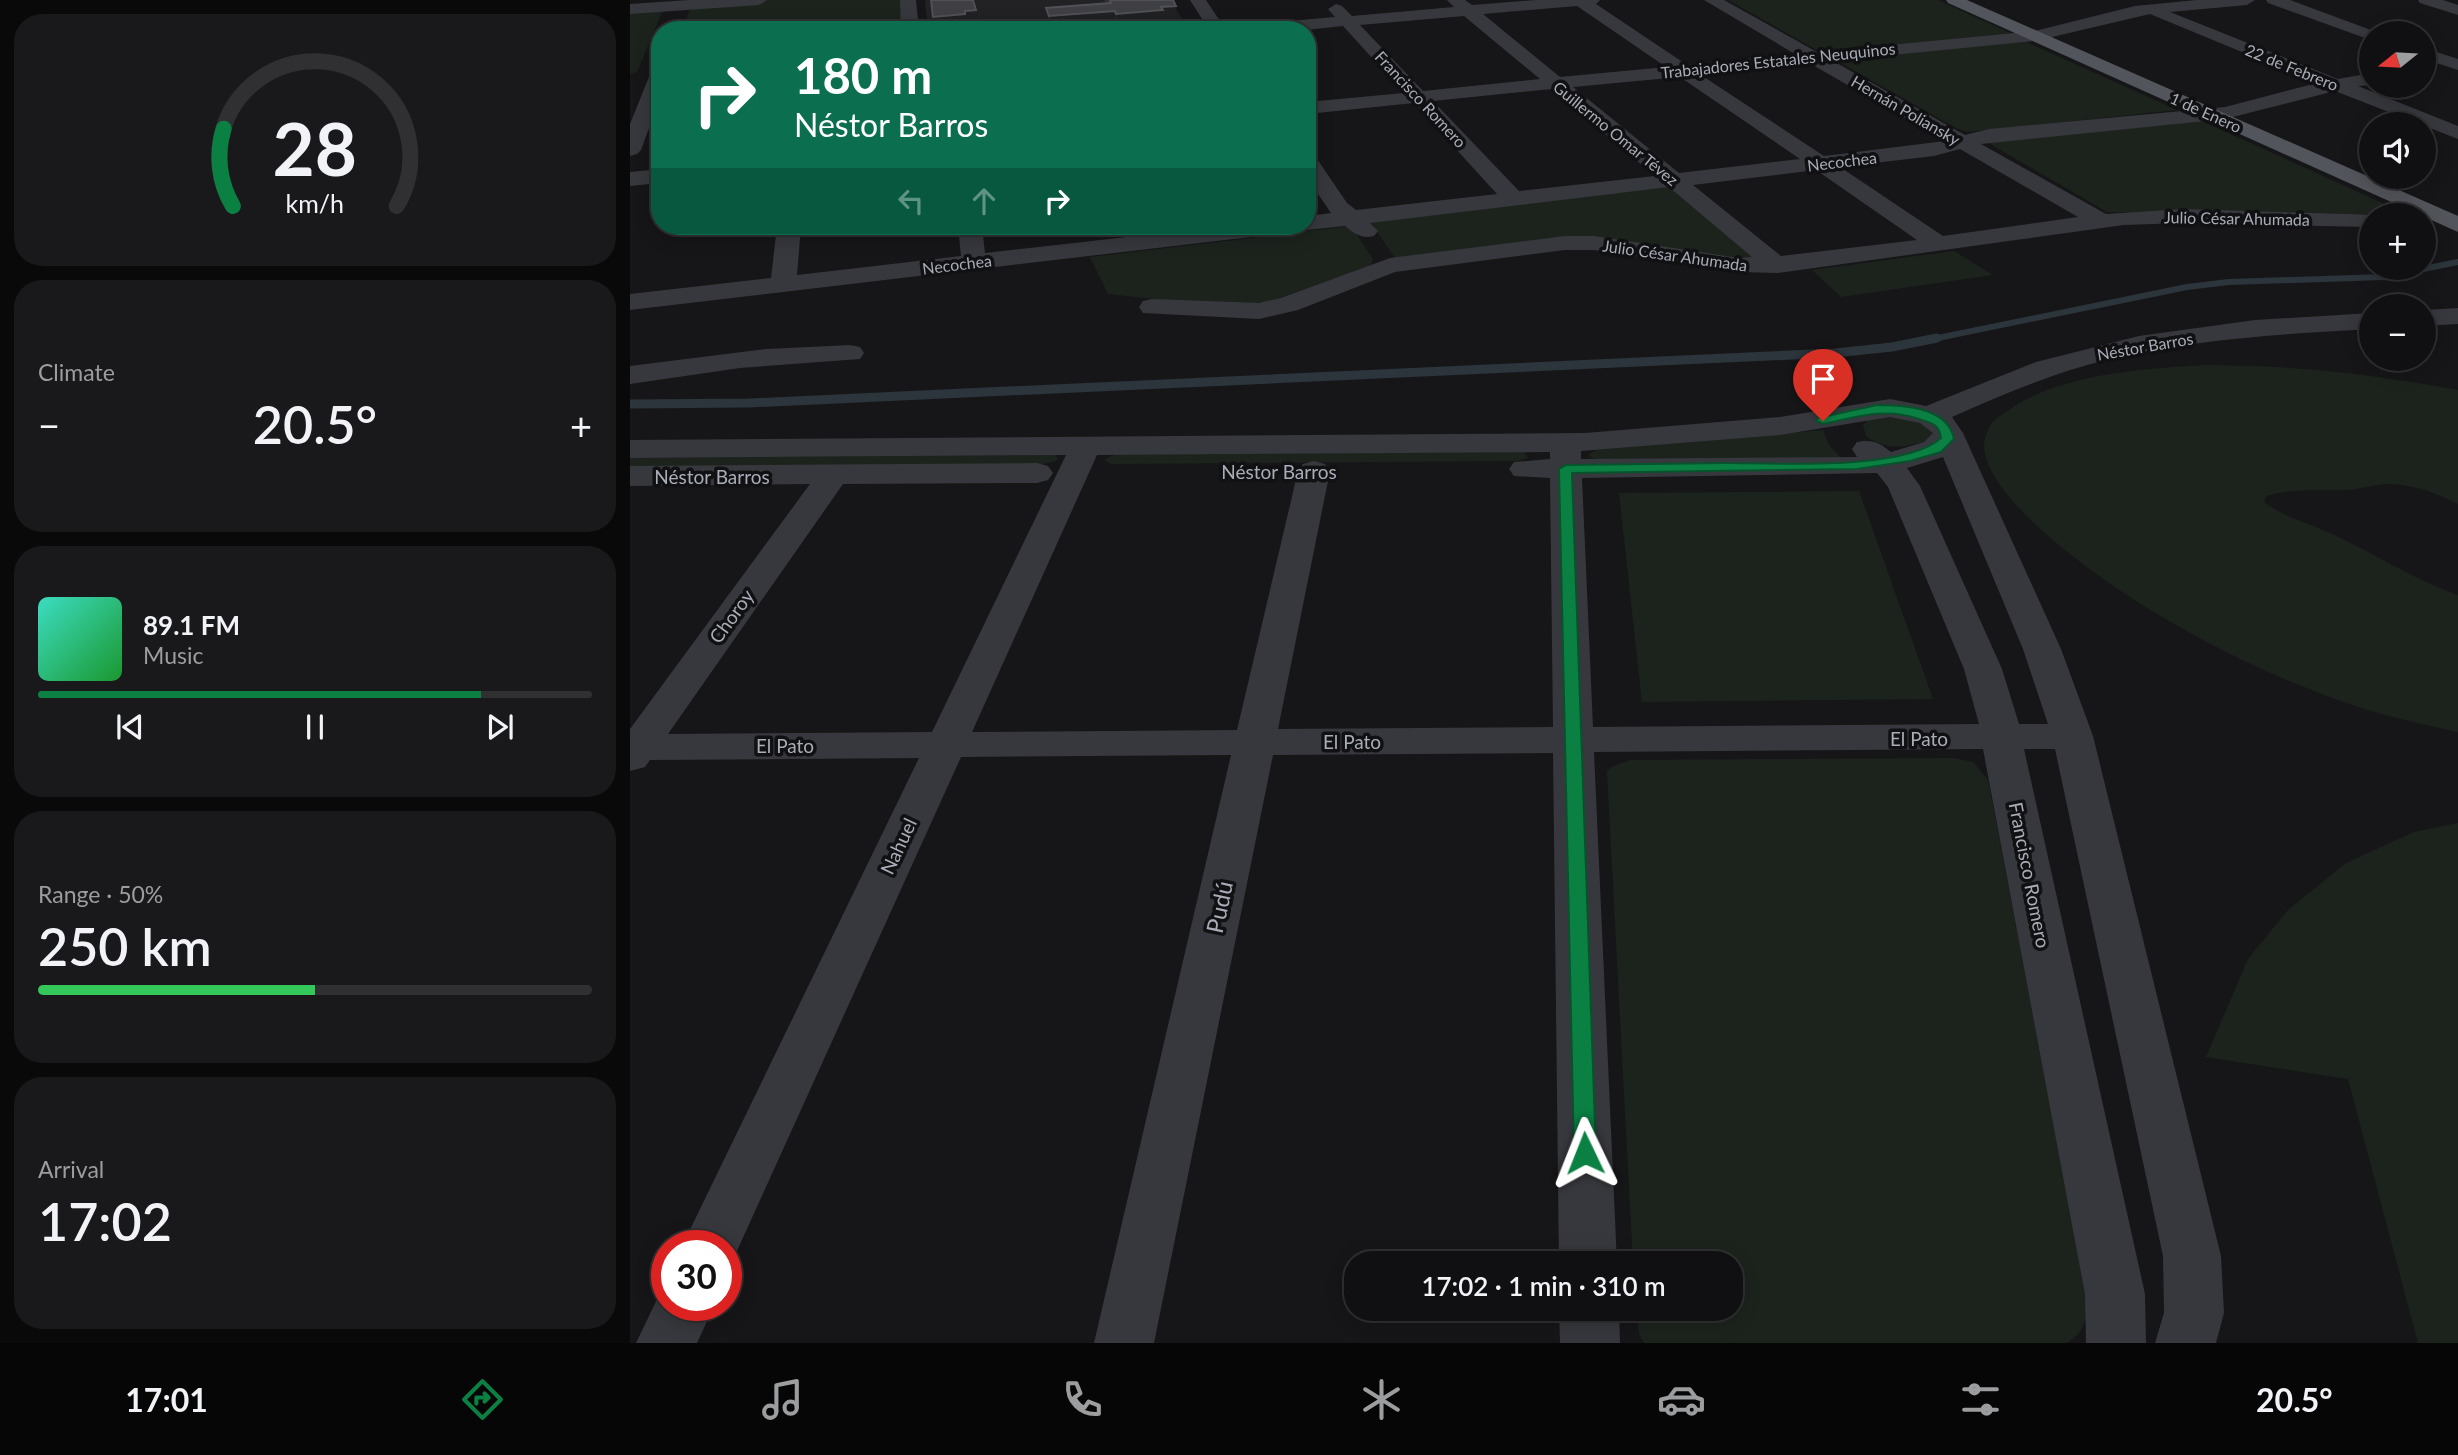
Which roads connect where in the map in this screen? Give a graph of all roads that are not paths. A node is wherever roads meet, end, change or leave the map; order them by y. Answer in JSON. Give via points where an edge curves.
{"nodes":[{"id":1,"x":760,"y":0,"type":"edge"},
{"id":2,"x":908,"y":0,"type":"edge"},
{"id":3,"x":1198,"y":0,"type":"edge"},
{"id":4,"x":1328,"y":0,"type":"edge"},
{"id":5,"x":1584,"y":0,"type":"edge"},
{"id":6,"x":1712,"y":0,"type":"edge"},
{"id":7,"x":1954,"y":0,"type":"edge"},
{"id":8,"x":2126,"y":0,"type":"edge"},
{"id":9,"x":2247,"y":0,"type":"edge"},
{"id":10,"x":2274,"y":0,"type":"edge"},
{"id":11,"x":2436,"y":1,"type":"edge"},
{"id":12,"x":1461,"y":5,"type":"edge"},
{"id":13,"x":630,"y":9,"type":"edge"},
{"id":14,"x":2149,"y":9,"type":"junction"},
{"id":15,"x":2458,"y":10,"type":"edge"},
{"id":16,"x":909,"y":21,"type":"edge"},
{"id":17,"x":1212,"y":21,"type":"edge"},
{"id":18,"x":1347,"y":21,"type":"junction"},
{"id":19,"x":1316,"y":24,"type":"edge"},
{"id":20,"x":2359,"y":30,"type":"edge"},
{"id":21,"x":2035,"y":36,"type":"junction"},
{"id":22,"x":1812,"y":57,"type":"junction"},
{"id":23,"x":2436,"y":58,"type":"edge"},
{"id":24,"x":2458,"y":66,"type":"edge"},
{"id":25,"x":1682,"y":70,"type":"junction"},
{"id":26,"x":2436,"y":71,"type":"edge"},
{"id":27,"x":651,"y":78,"type":"edge"},
{"id":28,"x":2359,"y":80,"type":"edge"},
{"id":29,"x":630,"y":82,"type":"edge"},
{"id":30,"x":1555,"y":83,"type":"junction"},
{"id":31,"x":2334,"y":83,"type":"junction"},
{"id":32,"x":1418,"y":97,"type":"junction"},
{"id":33,"x":651,"y":100,"type":"edge"},
{"id":34,"x":1316,"y":107,"type":"edge"},
{"id":35,"x":2211,"y":115,"type":"junction"},
{"id":36,"x":644,"y":121,"type":"edge"},
{"id":37,"x":2458,"y":133,"type":"edge"},
{"id":38,"x":1962,"y":142,"type":"junction"},
{"id":39,"x":630,"y":150,"type":"edge"},
{"id":40,"x":1819,"y":163,"type":"junction"},
{"id":41,"x":1316,"y":174,"type":"edge"},
{"id":42,"x":651,"y":177,"type":"edge"},
{"id":43,"x":630,"y":179,"type":"edge"},
{"id":44,"x":1674,"y":180,"type":"junction"},
{"id":45,"x":1514,"y":199,"type":"junction"},
{"id":46,"x":1350,"y":218,"type":"junction"},
{"id":47,"x":2100,"y":220,"type":"junction"},
{"id":48,"x":2359,"y":220,"type":"edge"},
{"id":49,"x":2445,"y":220,"type":"edge"},
{"id":50,"x":1316,"y":222,"type":"edge"},
{"id":51,"x":788,"y":235,"type":"edge"},
{"id":52,"x":971,"y":235,"type":"edge"},
{"id":53,"x":1141,"y":235,"type":"edge"},
{"id":54,"x":1939,"y":244,"type":"junction"},
{"id":55,"x":974,"y":262,"type":"junction"},
{"id":56,"x":1390,"y":265,"type":"junction"},
{"id":57,"x":1778,"y":265,"type":"junction"},
{"id":58,"x":783,"y":284,"type":"junction"},
{"id":59,"x":630,"y":302,"type":"edge"},
{"id":60,"x":1152,"y":307,"type":"dead end"},
{"id":61,"x":2458,"y":316,"type":"edge"},
{"id":62,"x":2436,"y":317,"type":"edge"},
{"id":63,"x":2359,"y":322,"type":"edge"},
{"id":64,"x":850,"y":353,"type":"dead end"},
{"id":65,"x":630,"y":375,"type":"edge"},
{"id":66,"x":1861,"y":426,"type":"junction"},
{"id":67,"x":1935,"y":434,"type":"junction"},
{"id":68,"x":630,"y":449,"type":"edge"},
{"id":69,"x":1565,"y":456,"type":"junction"},
{"id":70,"x":1079,"y":459,"type":"junction"},
{"id":71,"x":1885,"y":463,"type":"junction"},
{"id":72,"x":1314,"y":471,"type":"junction"},
{"id":73,"x":833,"y":475,"type":"junction"},
{"id":74,"x":630,"y":476,"type":"edge"},
{"id":75,"x":2073,"y":736,"type":"junction"},
{"id":76,"x":2002,"y":737,"type":"junction"},
{"id":77,"x":1573,"y":740,"type":"junction"},
{"id":78,"x":1255,"y":742,"type":"junction"},
{"id":79,"x":946,"y":744,"type":"junction"},
{"id":80,"x":633,"y":750,"type":"edge"},
{"id":81,"x":718,"y":1230,"type":"edge"},
{"id":82,"x":1588,"y":1251,"type":"edge"},
{"id":83,"x":677,"y":1321,"type":"edge"},
{"id":84,"x":1589,"y":1321,"type":"edge"},
{"id":85,"x":666,"y":1343,"type":"edge"},
{"id":86,"x":1124,"y":1343,"type":"edge"},
{"id":87,"x":1590,"y":1343,"type":"edge"},
{"id":88,"x":2116,"y":1343,"type":"edge"},
{"id":89,"x":2185,"y":1343,"type":"edge"}],
"edges":[{"from":1,"to":13,"type":"street","via":[[683,11]]},
{"from":2,"to":16,"type":"street"},
{"from":3,"to":17,"type":"street"},
{"from":4,"to":18,"type":"street","name":"Francisco Romero"},
{"from":5,"to":12,"type":"street"},
{"from":5,"to":25,"type":"street"},
{"from":6,"to":22,"type":"street","name":"Hernán Poliansky"},
{"from":7,"to":21,"type":"main road","name":"1 de Enero"},
{"from":8,"to":14,"type":"street","name":"22 de Febrero"},
{"from":9,"to":14,"type":"street","name":"Trabajadores Estatales Neuquinos"},
{"from":10,"to":20,"type":"street"},
{"from":11,"to":15,"type":"street"},
{"from":12,"to":18,"type":"street"},
{"from":12,"to":30,"type":"street","name":"Guillermo Omar Tévez"},
{"from":14,"to":21,"type":"street","name":"Trabajadores Estatales Neuquinos"},
{"from":14,"to":31,"type":"street","name":"22 de Febrero"},
{"from":18,"to":19,"type":"street"},
{"from":18,"to":32,"type":"street","name":"Francisco Romero"},
{"from":21,"to":22,"type":"street","name":"Trabajadores Estatales Neuquinos"},
{"from":21,"to":35,"type":"main road","name":"1 de Enero"},
{"from":22,"to":25,"type":"street","name":"Trabajadores Estatales Neuquinos"},
{"from":22,"to":38,"type":"street","name":"Hernán Poliansky"},
{"from":23,"to":24,"type":"street"},
{"from":24,"to":26,"type":"street"},
{"from":25,"to":30,"type":"street","name":"Trabajadores Estatales Neuquinos"},
{"from":25,"to":40,"type":"street"},
{"from":27,"to":29,"type":"street"},
{"from":28,"to":31,"type":"street","name":"Necochea"},
{"from":30,"to":32,"type":"street","name":"Trabajadores Estatales Neuquinos"},
{"from":30,"to":44,"type":"street","name":"Guillermo Omar Tévez"},
{"from":31,"to":35,"type":"street","name":"Necochea"},
{"from":31,"to":37,"type":"street","name":"22 de Febrero"},
{"from":32,"to":34,"type":"street","name":"Trabajadores Estatales Neuquinos"},
{"from":32,"to":45,"type":"street","name":"Francisco Romero"},
{"from":33,"to":36,"type":"street"},
{"from":35,"to":38,"type":"street","name":"Necochea","via":[[2013,132]]},
{"from":35,"to":49,"type":"main road","name":"1 de Enero"},
{"from":36,"to":39,"type":"street"},
{"from":38,"to":40,"type":"street","name":"Necochea","via":[[1934,150]]},
{"from":38,"to":47,"type":"street","name":"Hernán Poliansky"},
{"from":40,"to":44,"type":"street","name":"Necochea"},
{"from":40,"to":54,"type":"street"},
{"from":41,"to":46,"type":"street"},
{"from":42,"to":43,"type":"street"},
{"from":44,"to":45,"type":"street","name":"Necochea"},
{"from":44,"to":57,"type":"street","name":"Guillermo Omar Tévez"},
{"from":45,"to":46,"type":"street","name":"Necochea"},
{"from":46,"to":50,"type":"street","name":"Necochea"},
{"from":46,"to":56,"type":"street","via":[[1365,228]]},
{"from":47,"to":48,"type":"street","name":"Julio César Ahumada","via":[[2168,216]]},
{"from":47,"to":54,"type":"street","name":"Julio César Ahumada"},
{"from":51,"to":58,"type":"street"},
{"from":52,"to":55,"type":"street"},
{"from":53,"to":55,"type":"street","name":"Necochea"},
{"from":54,"to":57,"type":"street","name":"Julio César Ahumada"},
{"from":55,"to":58,"type":"street","name":"Necochea"},
{"from":56,"to":57,"type":"street","name":"Julio César Ahumada","via":[[1584,243],[1729,264]]},
{"from":56,"to":60,"type":"street","name":"Julio César Ahumada","via":[[1268,310]]},
{"from":58,"to":59,"type":"street","name":"Necochea"},
{"from":61,"to":62,"type":"street"},
{"from":63,"to":67,"type":"street","name":"Néstor Barros","via":[[2224,332],[2126,347],[2040,370]]},
{"from":64,"to":65,"type":"street","via":[[746,357]]},
{"from":66,"to":67,"type":"street","name":"Néstor Barros","via":[[1903,409]]},
{"from":66,"to":67,"type":"street","name":"Néstor Barros","via":[[1889,452]]},
{"from":66,"to":69,"type":"street","name":"Néstor Barros","via":[[1780,426]]},
{"from":66,"to":71,"type":"street","name":"Francisco Romero"},
{"from":67,"to":71,"type":"street","name":"Néstor Barros"},
{"from":67,"to":75,"type":"street","via":[[2042,649]]},
{"from":68,"to":70,"type":"street","name":"Néstor Barros"},
{"from":69,"to":70,"type":"street","name":"Néstor Barros"},
{"from":69,"to":71,"type":"street","name":"Néstor Barros","via":[[1826,467]]},
{"from":69,"to":72,"type":"street","name":"Néstor Barros"},
{"from":69,"to":77,"type":"street"},
{"from":70,"to":72,"type":"street","name":"Néstor Barros"},
{"from":70,"to":73,"type":"street","name":"Néstor Barros"},
{"from":70,"to":79,"type":"street","name":"Nahuel"},
{"from":71,"to":76,"type":"street","name":"Francisco Romero","via":[[1907,492],[1972,644]]},
{"from":72,"to":78,"type":"street","name":"Pudú"},
{"from":73,"to":74,"type":"street","name":"Néstor Barros"},
{"from":73,"to":80,"type":"street","name":"Choroy"},
{"from":75,"to":76,"type":"street","name":"El Pato"},
{"from":75,"to":89,"type":"street","via":[[2192,1256],[2196,1285]]},
{"from":76,"to":77,"type":"street","name":"El Pato"},
{"from":76,"to":88,"type":"street","name":"Francisco Romero","via":[[2115,1294]]},
{"from":77,"to":78,"type":"street","name":"El Pato"},
{"from":77,"to":82,"type":"street"},
{"from":78,"to":79,"type":"street","name":"El Pato"},
{"from":78,"to":86,"type":"street","name":"Pudú"},
{"from":79,"to":80,"type":"street","name":"El Pato"},
{"from":79,"to":81,"type":"street","name":"Nahuel"},
{"from":83,"to":85,"type":"street"},
{"from":84,"to":87,"type":"street"}]}
